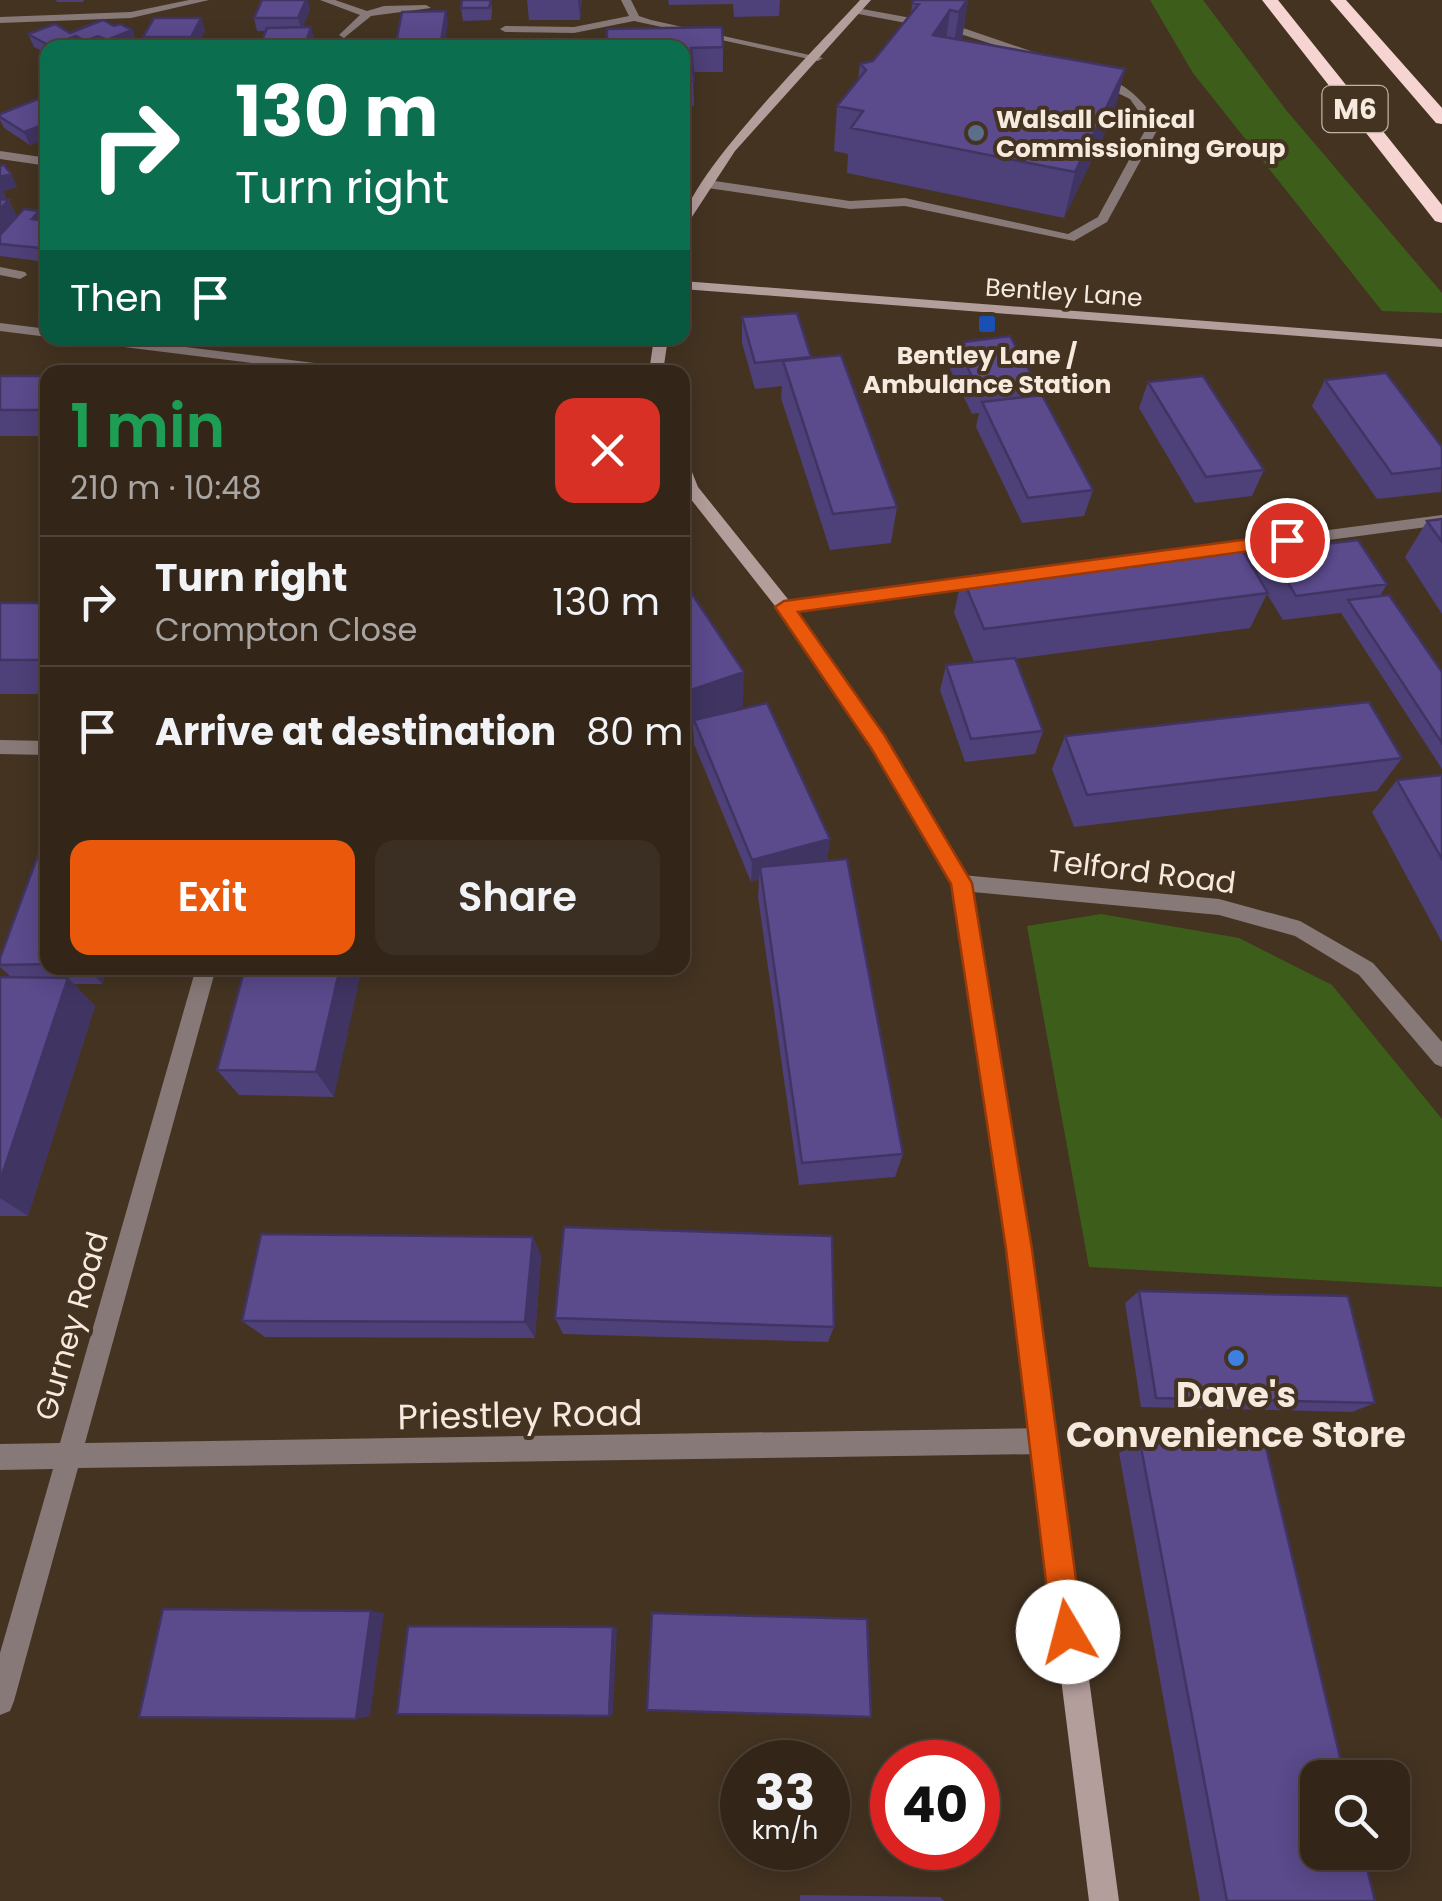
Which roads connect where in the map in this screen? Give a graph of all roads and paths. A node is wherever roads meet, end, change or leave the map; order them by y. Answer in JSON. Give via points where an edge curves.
{"nodes":[{"id":1,"x":204,"y":0,"type":"edge"},
{"id":2,"x":325,"y":0,"type":"edge"},
{"id":3,"x":626,"y":0,"type":"edge"},
{"id":4,"x":866,"y":0,"type":"edge"},
{"id":5,"x":1270,"y":0,"type":"edge"},
{"id":6,"x":1338,"y":0,"type":"edge"},
{"id":7,"x":426,"y":8,"type":"edge"},
{"id":8,"x":857,"y":11,"type":"junction"},
{"id":9,"x":367,"y":14,"type":"junction"},
{"id":10,"x":636,"y":18,"type":"junction"},
{"id":11,"x":0,"y":20,"type":"edge"},
{"id":12,"x":505,"y":29,"type":"dead end"},
{"id":13,"x":551,"y":30,"type":"junction"},
{"id":14,"x":344,"y":35,"type":"dead end"},
{"id":15,"x":549,"y":40,"type":"edge"},
{"id":16,"x":818,"y":58,"type":"junction"},
{"id":17,"x":1066,"y":64,"type":"edge"},
{"id":18,"x":1083,"y":72,"type":"edge"},
{"id":19,"x":1442,"y":119,"type":"edge"},
{"id":20,"x":0,"y":155,"type":"edge"},
{"id":21,"x":40,"y":161,"type":"edge"},
{"id":22,"x":708,"y":184,"type":"junction"},
{"id":23,"x":690,"y":211,"type":"edge"},
{"id":24,"x":1442,"y":217,"type":"edge"},
{"id":25,"x":0,"y":272,"type":"edge"},
{"id":26,"x":20,"y":275,"type":"dead end"},
{"id":27,"x":690,"y":286,"type":"edge"},
{"id":28,"x":0,"y":326,"type":"edge"},
{"id":29,"x":40,"y":332,"type":"edge"},
{"id":30,"x":1442,"y":343,"type":"edge"},
{"id":31,"x":140,"y":345,"type":"edge"},
{"id":32,"x":299,"y":365,"type":"edge"},
{"id":33,"x":690,"y":489,"type":"edge"},
{"id":34,"x":1442,"y":520,"type":"edge"},
{"id":35,"x":1191,"y":553,"type":"edge"},
{"id":36,"x":997,"y":579,"type":"edge"},
{"id":37,"x":784,"y":607,"type":"junction"},
{"id":38,"x":0,"y":747,"type":"edge"},
{"id":39,"x":40,"y":748,"type":"edge"},
{"id":40,"x":962,"y":883,"type":"junction"},
{"id":41,"x":204,"y":975,"type":"edge"},
{"id":42,"x":1442,"y":1057,"type":"edge"},
{"id":43,"x":1042,"y":1440,"type":"junction"},
{"id":44,"x":0,"y":1457,"type":"edge"},
{"id":45,"x":68,"y":1459,"type":"junction"},
{"id":46,"x":0,"y":1701,"type":"edge"},
{"id":47,"x":1104,"y":1901,"type":"edge"}],
"edges":[{"from":1,"to":11,"type":"street","via":[[118,16]]},
{"from":2,"to":9,"type":"street"},
{"from":3,"to":10,"type":"street"},
{"from":4,"to":8,"type":"street"},
{"from":5,"to":24,"type":"highway","number":"M6"},
{"from":6,"to":19,"type":"highway","number":"M6"},
{"from":7,"to":9,"type":"street"},
{"from":8,"to":16,"type":"street"},
{"from":8,"to":17,"type":"street","via":[[956,29]]},
{"from":9,"to":14,"type":"street"},
{"from":10,"to":13,"type":"street"},
{"from":10,"to":16,"type":"street"},
{"from":12,"to":13,"type":"street"},
{"from":13,"to":15,"type":"street"},
{"from":16,"to":22,"type":"street","via":[[731,149]]},
{"from":18,"to":22,"type":"street","via":[[1134,97],[1154,125],[1103,219],[1070,238],[905,202],[850,205]]},
{"from":20,"to":21,"type":"street"},
{"from":22,"to":23,"type":"street"},
{"from":25,"to":26,"type":"street"},
{"from":27,"to":30,"type":"street","name":"Bentley Lane"},
{"from":28,"to":29,"type":"street"},
{"from":31,"to":32,"type":"street"},
{"from":33,"to":37,"type":"street"},
{"from":34,"to":35,"type":"street"},
{"from":36,"to":37,"type":"street"},
{"from":37,"to":40,"type":"street","via":[[878,742]]},
{"from":38,"to":39,"type":"street"},
{"from":40,"to":42,"type":"street","name":"Telford Road","via":[[1219,907],[1300,929],[1366,970]]},
{"from":40,"to":43,"type":"street"},
{"from":41,"to":45,"type":"street","name":"Gurney Road"},
{"from":43,"to":45,"type":"street","name":"Priestley Road"},
{"from":43,"to":47,"type":"street"},
{"from":44,"to":45,"type":"street","name":"Priestley Road"},
{"from":45,"to":46,"type":"street","name":"Gurney Road"}]}
